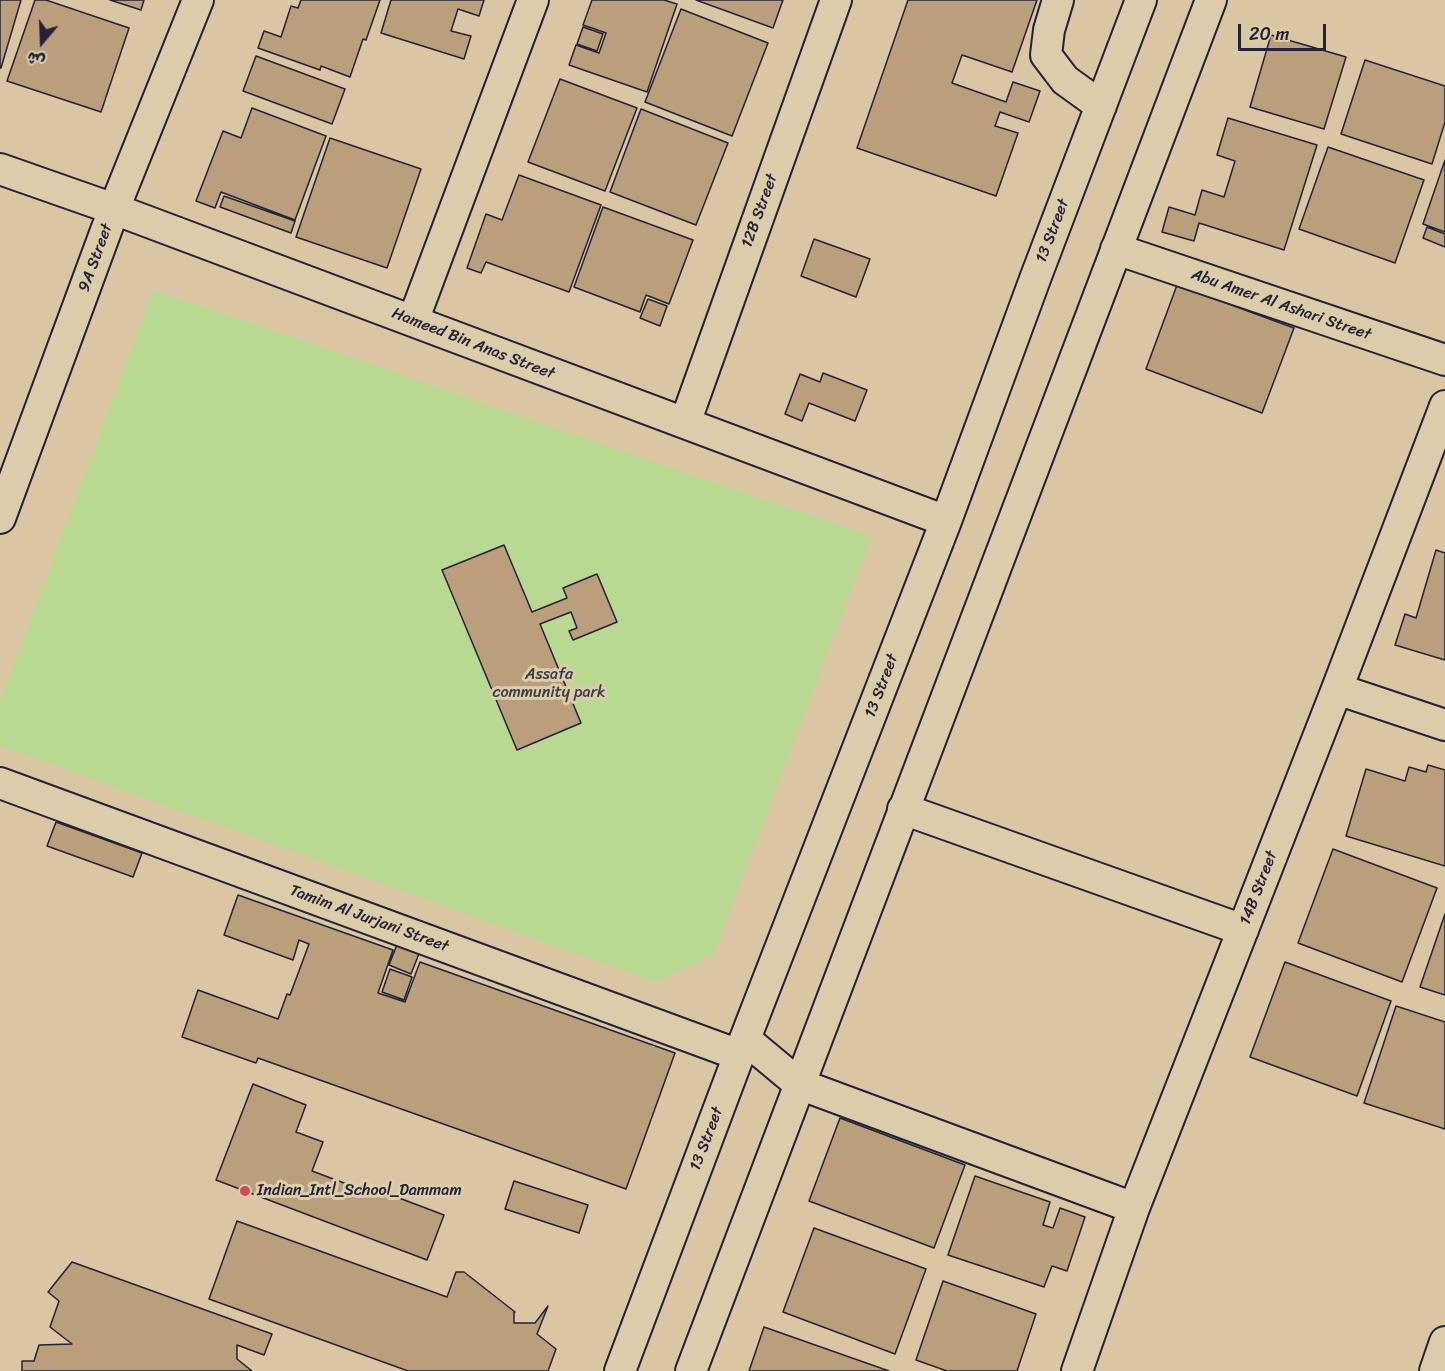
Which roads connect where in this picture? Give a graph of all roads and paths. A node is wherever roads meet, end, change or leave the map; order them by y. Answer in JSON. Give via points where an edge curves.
{"nodes":[{"id":1,"x":198,"y":0,"type":"edge"},
{"id":2,"x":533,"y":0,"type":"edge"},
{"id":3,"x":836,"y":0,"type":"edge"},
{"id":4,"x":1058,"y":0,"type":"edge"},
{"id":5,"x":1141,"y":0,"type":"edge"},
{"id":6,"x":1211,"y":0,"type":"edge"},
{"id":7,"x":1101,"y":106,"type":"junction"},
{"id":8,"x":0,"y":169,"type":"edge"},
{"id":9,"x":114,"y":209,"type":"junction"},
{"id":10,"x":1116,"y":249,"type":"junction"},
{"id":11,"x":412,"y":321,"type":"junction"},
{"id":12,"x":1445,"y":360,"type":"edge"},
{"id":13,"x":1445,"y":406,"type":"edge"},
{"id":14,"x":685,"y":423,"type":"junction"},
{"id":15,"x":0,"y":518,"type":"edge"},
{"id":16,"x":946,"y":521,"type":"junction"},
{"id":17,"x":1337,"y":689,"type":"junction"},
{"id":18,"x":1445,"y":725,"type":"edge"},
{"id":19,"x":0,"y":783,"type":"edge"},
{"id":20,"x":903,"y":809,"type":"junction"},
{"id":21,"x":1243,"y":930,"type":"junction"},
{"id":22,"x":742,"y":1047,"type":"junction"},
{"id":23,"x":799,"y":1084,"type":"junction"},
{"id":24,"x":1134,"y":1208,"type":"junction"},
{"id":25,"x":1445,"y":1342,"type":"edge"},
{"id":26,"x":620,"y":1371,"type":"edge"},
{"id":27,"x":691,"y":1371,"type":"edge"},
{"id":28,"x":1077,"y":1371,"type":"edge"},
{"id":29,"x":1435,"y":1371,"type":"edge"}],
"edges":[{"from":1,"to":9,"type":"street","name":"9A Street"},
{"from":2,"to":11,"type":"street"},
{"from":3,"to":14,"type":"street","name":"12B Street"},
{"from":4,"to":7,"type":"street","via":[[1046,55],[1065,80]]},
{"from":5,"to":7,"type":"street","name":"13 Street"},
{"from":6,"to":10,"type":"street"},
{"from":7,"to":16,"type":"street","name":"13 Street"},
{"from":8,"to":9,"type":"street","name":"Hameed Bin Anas Street"},
{"from":9,"to":11,"type":"street","name":"Hameed Bin Anas Street"},
{"from":9,"to":15,"type":"street","name":"9A Street"},
{"from":10,"to":12,"type":"street","name":"Abu Amer Al Ashari Street"},
{"from":10,"to":20,"type":"street"},
{"from":11,"to":14,"type":"street","name":"Hameed Bin Anas Street"},
{"from":13,"to":17,"type":"street","name":"14B Street"},
{"from":14,"to":16,"type":"street","name":"Hameed Bin Anas Street"},
{"from":16,"to":22,"type":"street","name":"13 Street"},
{"from":17,"to":18,"type":"street"},
{"from":17,"to":21,"type":"street","name":"14B Street"},
{"from":19,"to":22,"type":"street","name":"Tamim Al Jurjani Street"},
{"from":20,"to":21,"type":"street"},
{"from":20,"to":23,"type":"street"},
{"from":21,"to":24,"type":"street","name":"14B Street"},
{"from":22,"to":23,"type":"street","name":"Tamim Al Jurjani Street"},
{"from":22,"to":26,"type":"street","name":"13 Street"},
{"from":23,"to":24,"type":"street","name":"Tamim Al Jurjani Street"},
{"from":23,"to":27,"type":"street"},
{"from":24,"to":28,"type":"street","name":"14B Street"},
{"from":25,"to":29,"type":"street"}]}
